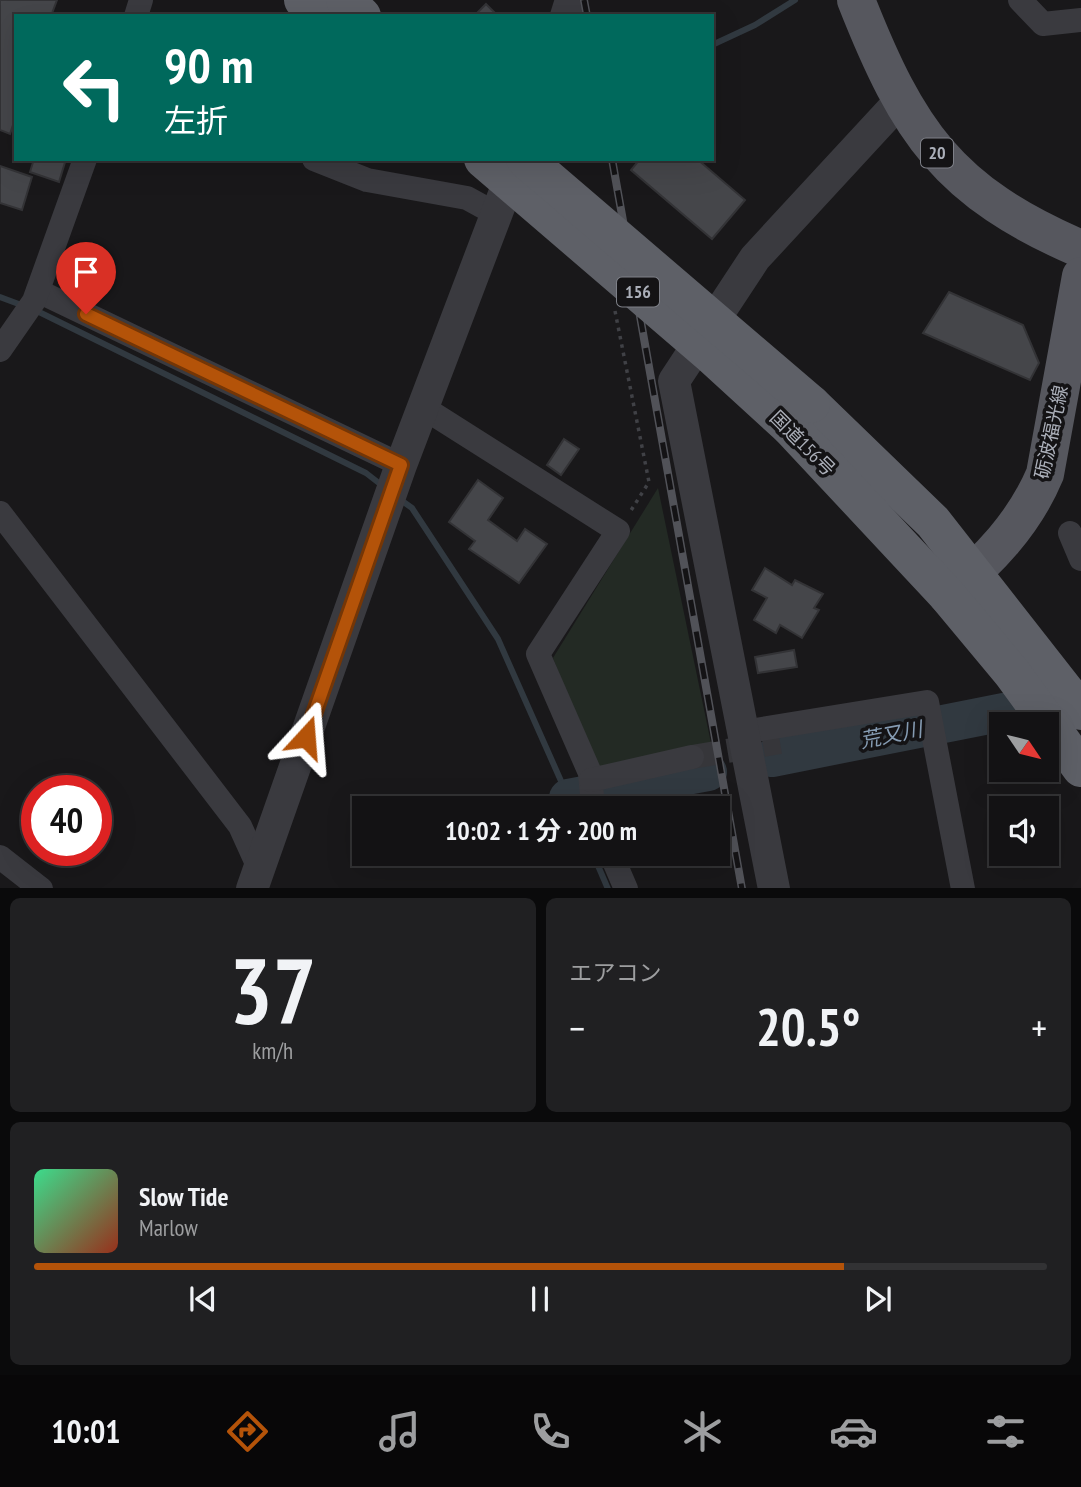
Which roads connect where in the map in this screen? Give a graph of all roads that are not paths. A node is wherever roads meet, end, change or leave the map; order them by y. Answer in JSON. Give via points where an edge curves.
{"nodes":[{"id":1,"x":303,"y":0,"type":"edge"},
{"id":2,"x":345,"y":0,"type":"edge"},
{"id":3,"x":856,"y":0,"type":"edge"},
{"id":4,"x":1020,"y":0,"type":"edge"},
{"id":5,"x":318,"y":14,"type":"edge"},
{"id":6,"x":360,"y":14,"type":"edge"},
{"id":7,"x":1081,"y":20,"type":"edge"},
{"id":8,"x":900,"y":101,"type":"junction"},
{"id":9,"x":84,"y":161,"type":"edge"},
{"id":10,"x":319,"y":161,"type":"edge"},
{"id":11,"x":485,"y":161,"type":"edge"},
{"id":12,"x":516,"y":161,"type":"edge"},
{"id":13,"x":527,"y":161,"type":"edge"},
{"id":14,"x":498,"y":215,"type":"junction"},
{"id":15,"x":1081,"y":249,"type":"edge"},
{"id":16,"x":1081,"y":276,"type":"edge"},
{"id":17,"x":38,"y":290,"type":"junction"},
{"id":18,"x":0,"y":350,"type":"edge"},
{"id":19,"x":424,"y":408,"type":"junction"},
{"id":20,"x":800,"y":415,"type":"junction"},
{"id":21,"x":401,"y":465,"type":"junction"},
{"id":22,"x":0,"y":513,"type":"edge"},
{"id":23,"x":1070,"y":533,"type":"dead end"},
{"id":24,"x":1081,"y":559,"type":"edge"},
{"id":25,"x":961,"y":583,"type":"junction"},
{"id":26,"x":1081,"y":710,"type":"edge"},
{"id":27,"x":930,"y":717,"type":"junction"},
{"id":28,"x":743,"y":732,"type":"junction"},
{"id":29,"x":780,"y":742,"type":"tunnel mouth"},
{"id":30,"x":692,"y":757,"type":"tunnel mouth"},
{"id":31,"x":1081,"y":768,"type":"edge"},
{"id":32,"x":591,"y":780,"type":"junction"},
{"id":33,"x":592,"y":796,"type":"edge"},
{"id":34,"x":0,"y":857,"type":"edge"},
{"id":35,"x":616,"y":866,"type":"edge"},
{"id":36,"x":256,"y":878,"type":"edge"},
{"id":37,"x":41,"y":888,"type":"edge"},
{"id":38,"x":626,"y":888,"type":"edge"},
{"id":39,"x":774,"y":888,"type":"edge"},
{"id":40,"x":963,"y":888,"type":"edge"}],
"edges":[{"from":1,"to":5,"type":"highway"},
{"from":2,"to":6,"type":"highway"},
{"from":3,"to":8,"type":"main road","number":"20"},
{"from":4,"to":7,"type":"street","via":[[1042,24]]},
{"from":8,"to":15,"type":"main road","number":"20","via":[[934,150],[979,195],[1031,227]]},
{"from":8,"to":28,"type":"street","via":[[755,258],[674,381]]},
{"from":9,"to":17,"type":"street"},
{"from":10,"to":14,"type":"street","via":[[367,180],[467,198]]},
{"from":11,"to":20,"type":"highway","name":"国道156号","number":"156","bridge":true,"via":[[709,353]]},
{"from":12,"to":14,"type":"street"},
{"from":13,"to":20,"type":"highway","name":"国道156号","number":"156","bridge":true},
{"from":14,"to":19,"type":"street"},
{"from":16,"to":25,"type":"main road","name":"砺波福光線","via":[[1045,474],[1033,502]]},
{"from":17,"to":18,"type":"street"},
{"from":17,"to":21,"type":"street"},
{"from":19,"to":21,"type":"street"},
{"from":19,"to":32,"type":"street","via":[[618,531],[538,654]]},
{"from":20,"to":25,"type":"highway","name":"国道156号","number":"156"},
{"from":21,"to":36,"type":"street"},
{"from":22,"to":36,"type":"street","via":[[240,826]]},
{"from":23,"to":24,"type":"street"},
{"from":25,"to":26,"type":"highway","name":"国道156号","number":"156"},
{"from":25,"to":31,"type":"highway","name":"国道156号","number":"156","via":[[1012,673]]},
{"from":27,"to":28,"type":"street","via":[[927,702]]},
{"from":27,"to":29,"type":"street"},
{"from":27,"to":40,"type":"street"},
{"from":28,"to":39,"type":"street"},
{"from":30,"to":32,"type":"street"},
{"from":32,"to":33,"type":"street"},
{"from":34,"to":37,"type":"street"},
{"from":35,"to":38,"type":"street"}]}
